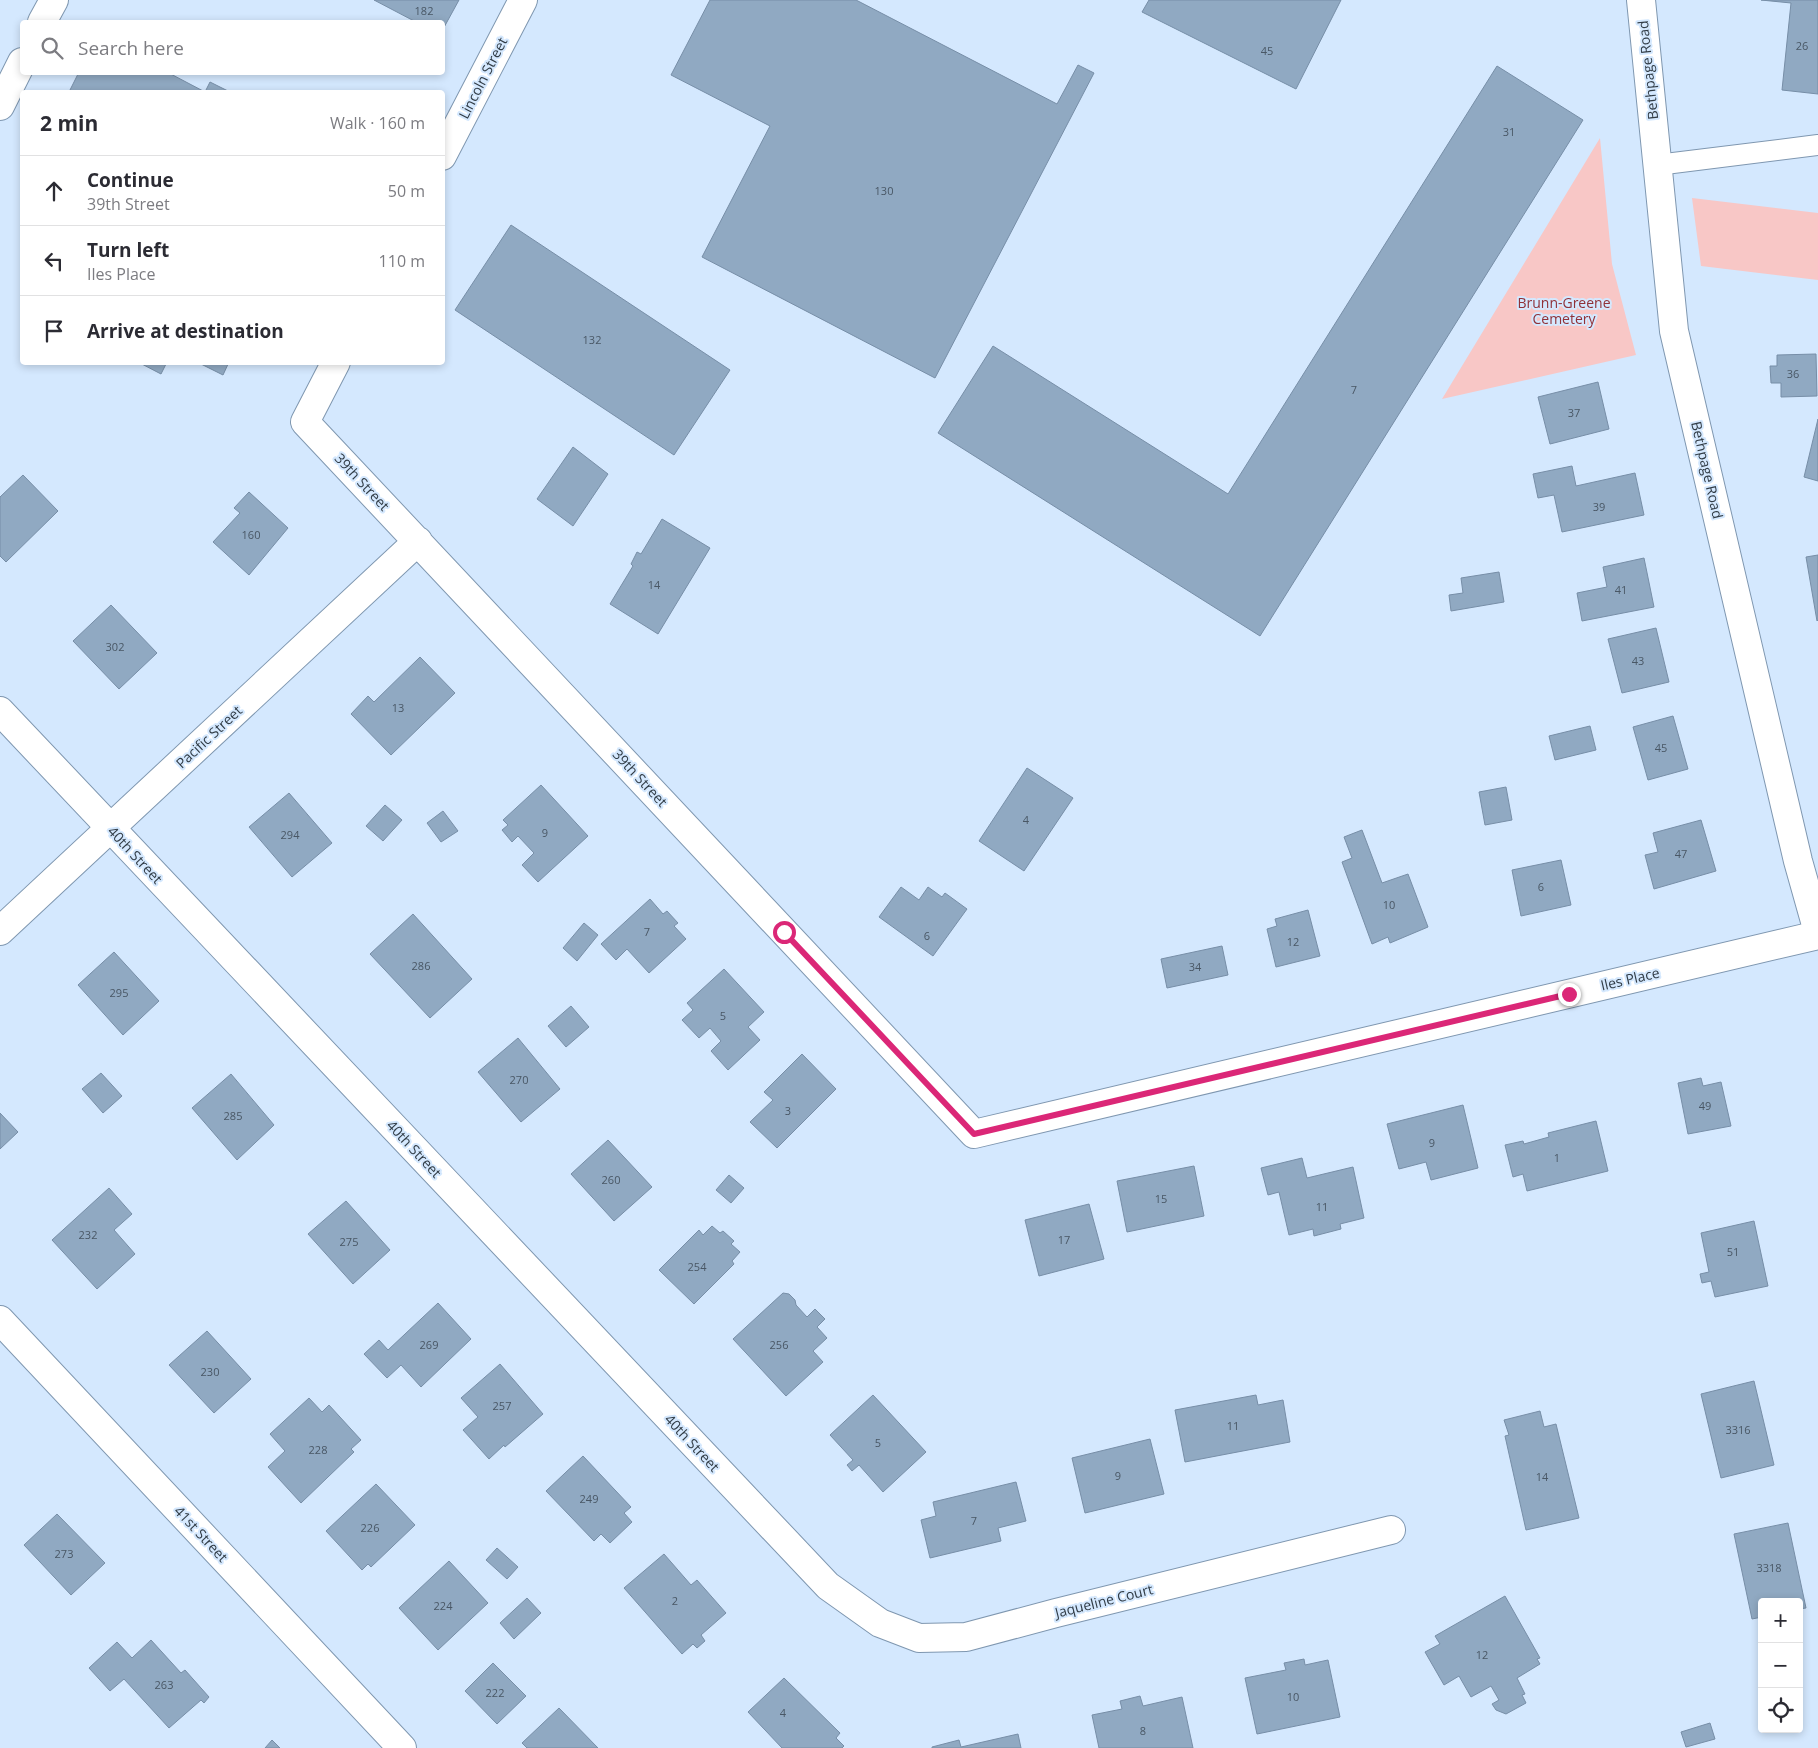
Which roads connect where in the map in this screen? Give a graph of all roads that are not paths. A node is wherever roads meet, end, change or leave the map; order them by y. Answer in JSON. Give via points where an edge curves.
{"nodes":[{"id":1,"x":54,"y":0,"type":"edge"},
{"id":2,"x":523,"y":0,"type":"edge"},
{"id":3,"x":1641,"y":0,"type":"edge"},
{"id":4,"x":43,"y":20,"type":"edge"},
{"id":5,"x":20,"y":66,"type":"edge"},
{"id":6,"x":0,"y":106,"type":"edge"},
{"id":7,"x":1818,"y":145,"type":"edge"},
{"id":8,"x":445,"y":150,"type":"edge"},
{"id":9,"x":1658,"y":165,"type":"junction"},
{"id":10,"x":334,"y":365,"type":"edge"},
{"id":11,"x":418,"y":541,"type":"junction"},
{"id":12,"x":0,"y":712,"type":"edge"},
{"id":13,"x":110,"y":829,"type":"junction"},
{"id":14,"x":0,"y":931,"type":"edge"},
{"id":15,"x":1818,"y":934,"type":"edge"},
{"id":16,"x":974,"y":1134,"type":"joint"},
{"id":17,"x":0,"y":1320,"type":"edge"},
{"id":18,"x":1391,"y":1530,"type":"dead end"},
{"id":19,"x":828,"y":1586,"type":"joint"},
{"id":20,"x":402,"y":1748,"type":"edge"}],
"edges":[{"from":1,"to":4,"type":"street"},
{"from":2,"to":8,"type":"street","name":"Lincoln Street"},
{"from":3,"to":9,"type":"street","name":"Bethpage Road"},
{"from":5,"to":6,"type":"street"},
{"from":7,"to":9,"type":"lane"},
{"from":9,"to":15,"type":"street","name":"Bethpage Road","via":[[1674,331]]},
{"from":10,"to":11,"type":"street","name":"39th Street","via":[[305,422]]},
{"from":11,"to":13,"type":"street","name":"Pacific Street"},
{"from":11,"to":16,"type":"street","name":"39th Street"},
{"from":12,"to":13,"type":"street","name":"40th Street"},
{"from":13,"to":14,"type":"street","name":"Pacific Street"},
{"from":13,"to":19,"type":"street","name":"40th Street"},
{"from":15,"to":16,"type":"street","name":"Iles Place"},
{"from":17,"to":20,"type":"street","name":"41st Street"},
{"from":18,"to":19,"type":"street","name":"Jaqueline Court","via":[[966,1637],[919,1638],[880,1623]]}]}
